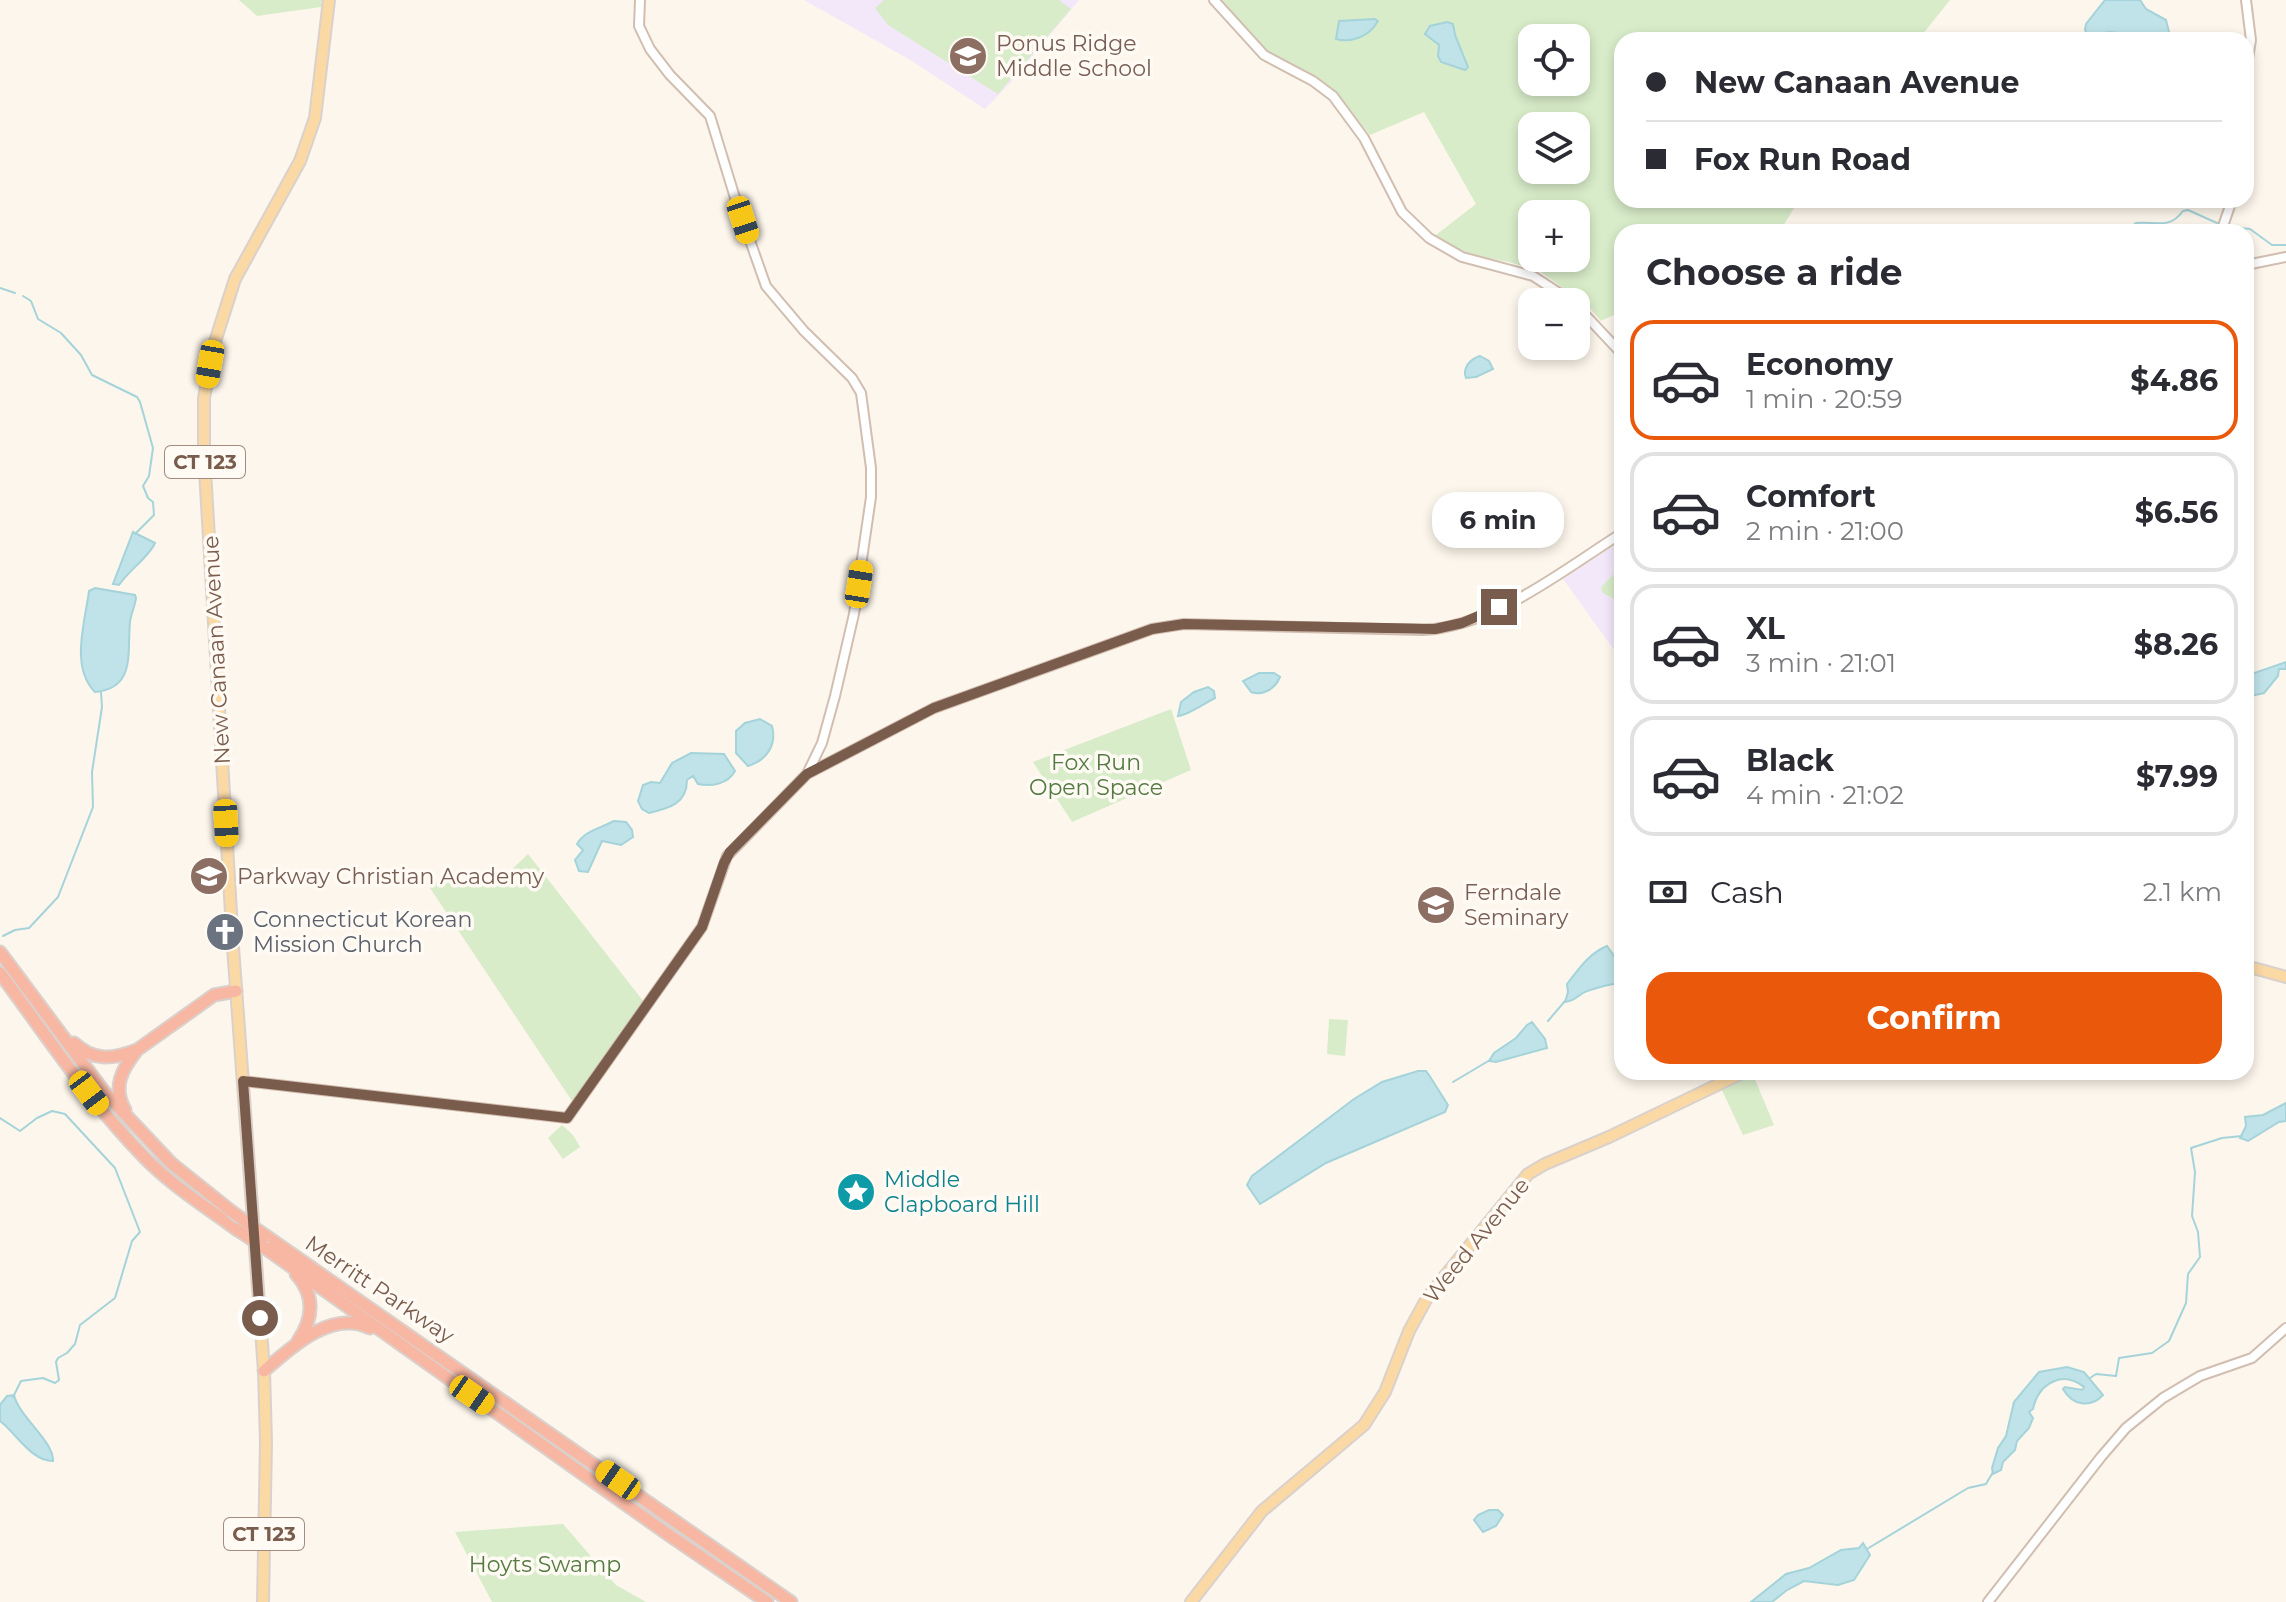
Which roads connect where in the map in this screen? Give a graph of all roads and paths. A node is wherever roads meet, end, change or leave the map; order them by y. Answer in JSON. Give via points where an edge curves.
{"nodes":[{"id":1,"x":329,"y":0,"type":"edge"},
{"id":2,"x":640,"y":0,"type":"edge"},
{"id":3,"x":1214,"y":0,"type":"edge"},
{"id":4,"x":2246,"y":0,"type":"edge"},
{"id":5,"x":2250,"y":32,"type":"edge"},
{"id":6,"x":2286,"y":257,"type":"edge"},
{"id":7,"x":2254,"y":263,"type":"edge"},
{"id":8,"x":1551,"y":288,"type":"edge"},
{"id":9,"x":1590,"y":321,"type":"edge"},
{"id":10,"x":1614,"y":346,"type":"edge"},
{"id":11,"x":1614,"y":538,"type":"edge"},
{"id":12,"x":822,"y":743,"type":"junction"},
{"id":13,"x":836,"y":759,"type":"junction"},
{"id":14,"x":807,"y":774,"type":"junction"},
{"id":15,"x":0,"y":952,"type":"edge"},
{"id":16,"x":2254,"y":968,"type":"edge"},
{"id":17,"x":0,"y":973,"type":"edge"},
{"id":18,"x":2286,"y":977,"type":"edge"},
{"id":19,"x":236,"y":991,"type":"junction"},
{"id":20,"x":51,"y":1020,"type":"junction"},
{"id":21,"x":137,"y":1050,"type":"junction"},
{"id":22,"x":1727,"y":1080,"type":"edge"},
{"id":23,"x":243,"y":1081,"type":"junction"},
{"id":24,"x":141,"y":1134,"type":"junction"},
{"id":25,"x":266,"y":1242,"type":"junction"},
{"id":26,"x":285,"y":1262,"type":"junction"},
{"id":27,"x":2286,"y":1328,"type":"edge"},
{"id":28,"x":399,"y":1343,"type":"junction"},
{"id":29,"x":295,"y":1346,"type":"junction"},
{"id":30,"x":264,"y":1371,"type":"junction"},
{"id":31,"x":263,"y":1602,"type":"edge"},
{"id":32,"x":767,"y":1602,"type":"edge"},
{"id":33,"x":791,"y":1602,"type":"edge"},
{"id":34,"x":1191,"y":1602,"type":"edge"},
{"id":35,"x":1988,"y":1602,"type":"edge"}],
"edges":[{"from":1,"to":19,"type":"main road","name":"New Canaan Avenue","number":"CT 123","via":[[315,118],[300,161],[233,286],[204,398]]},
{"from":2,"to":12,"type":"street","via":[[639,26],[650,49],[710,116],[766,286],[852,378],[863,401],[871,468],[869,524],[854,614]]},
{"from":3,"to":8,"type":"street","via":[[1264,55],[1333,96],[1364,138],[1397,205],[1429,238],[1462,257],[1533,276]]},
{"from":4,"to":5,"type":"street"},
{"from":6,"to":7,"type":"street"},
{"from":9,"to":10,"type":"street"},
{"from":11,"to":13,"type":"street","via":[[1536,589],[1462,623],[1423,630],[1184,624],[1152,629],[934,708]]},
{"from":12,"to":13,"type":"street"},
{"from":12,"to":14,"type":"street"},
{"from":13,"to":14,"type":"street"},
{"from":14,"to":23,"type":"street","via":[[730,852],[702,927],[567,1118]]},
{"from":15,"to":20,"type":"highway","name":"Merritt Parkway"},
{"from":16,"to":18,"type":"main road"},
{"from":17,"to":25,"type":"highway","name":"Merritt Parkway","bridge":true,"via":[[144,1157],[236,1229]]},
{"from":19,"to":21,"type":"highway","via":[[214,995]]},
{"from":19,"to":23,"type":"main road","name":"New Canaan Avenue","number":"CT 123"},
{"from":20,"to":21,"type":"highway","via":[[94,1057]]},
{"from":20,"to":24,"type":"highway","name":"Merritt Parkway"},
{"from":21,"to":24,"type":"highway","via":[[121,1073],[119,1093]]},
{"from":22,"to":34,"type":"main road","name":"Weed Avenue","via":[[1528,1174],[1427,1298],[1379,1405],[1364,1425],[1262,1511]]},
{"from":23,"to":30,"type":"main road","name":"New Canaan Avenue","number":"CT 123"},
{"from":24,"to":25,"type":"highway","name":"Merritt Parkway","bridge":true},
{"from":25,"to":26,"type":"highway","name":"Merritt Parkway"},
{"from":25,"to":33,"type":"highway","name":"Merritt Parkway"},
{"from":26,"to":28,"type":"highway","name":"Merritt Parkway"},
{"from":26,"to":29,"type":"highway","via":[[307,1288],[310,1301],[311,1316]]},
{"from":27,"to":35,"type":"street","via":[[2252,1358],[2200,1376],[2126,1428]]},
{"from":28,"to":29,"type":"highway","via":[[353,1321],[330,1325]]},
{"from":28,"to":32,"type":"highway","name":"Merritt Parkway"},
{"from":29,"to":30,"type":"highway"},
{"from":30,"to":31,"type":"main road","name":"New Canaan Avenue","number":"CT 123"}]}
